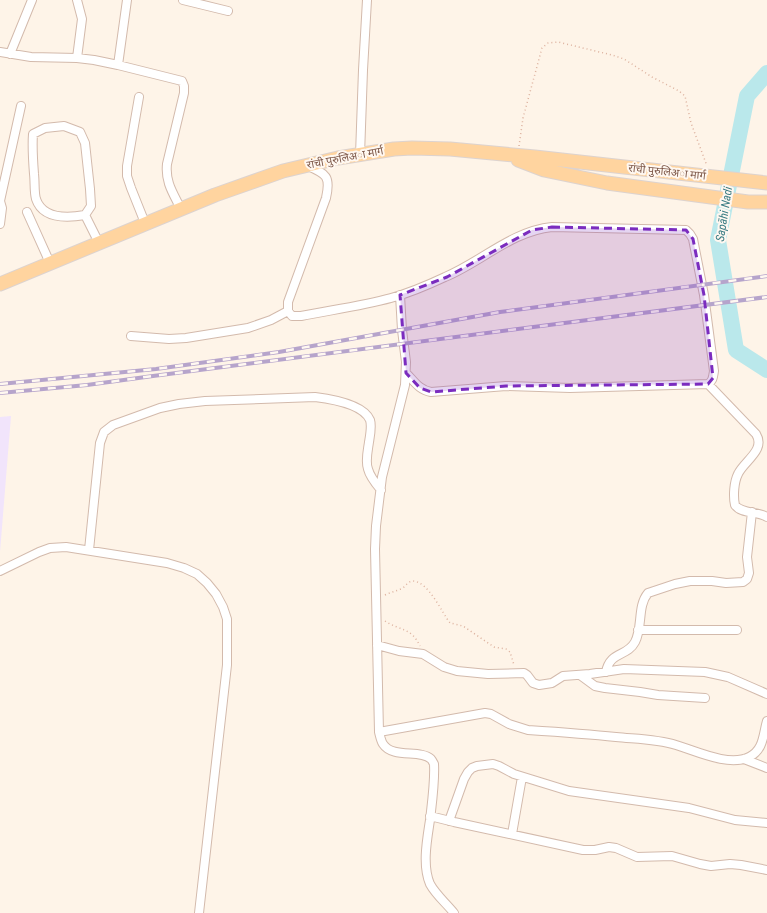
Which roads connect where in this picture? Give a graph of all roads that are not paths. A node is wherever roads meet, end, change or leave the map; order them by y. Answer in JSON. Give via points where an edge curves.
{"nodes":[{"id":1,"x":32,"y":0,"type":"edge"},
{"id":2,"x":76,"y":0,"type":"edge"},
{"id":3,"x":127,"y":0,"type":"edge"},
{"id":4,"x":183,"y":0,"type":"edge"},
{"id":5,"x":367,"y":0,"type":"edge"},
{"id":6,"x":228,"y":11,"type":"dead end"},
{"id":7,"x":0,"y":52,"type":"edge"},
{"id":8,"x":10,"y":54,"type":"junction"},
{"id":9,"x":77,"y":58,"type":"junction"},
{"id":10,"x":118,"y":65,"type":"junction"},
{"id":11,"x":139,"y":97,"type":"dead end"},
{"id":12,"x":20,"y":106,"type":"dead end"},
{"id":13,"x":360,"y":155,"type":"junction"},
{"id":14,"x":511,"y":155,"type":"junction"},
{"id":15,"x":307,"y":166,"type":"junction"},
{"id":16,"x":767,"y":183,"type":"edge"},
{"id":17,"x":0,"y":201,"type":"edge"},
{"id":18,"x":767,"y":202,"type":"edge"},
{"id":19,"x":181,"y":208,"type":"junction"},
{"id":20,"x":27,"y":212,"type":"dead end"},
{"id":21,"x":84,"y":215,"type":"junction"},
{"id":22,"x":145,"y":223,"type":"junction"},
{"id":23,"x":0,"y":224,"type":"edge"},
{"id":24,"x":99,"y":243,"type":"junction"},
{"id":25,"x":50,"y":263,"type":"junction"},
{"id":26,"x":0,"y":284,"type":"edge"},
{"id":27,"x":400,"y":295,"type":"junction"},
{"id":28,"x":288,"y":311,"type":"junction"},
{"id":29,"x":131,"y":336,"type":"dead end"},
{"id":30,"x":406,"y":373,"type":"junction"},
{"id":31,"x":708,"y":384,"type":"junction"},
{"id":32,"x":381,"y":490,"type":"junction"},
{"id":33,"x":752,"y":512,"type":"junction"},
{"id":34,"x":767,"y":517,"type":"edge"},
{"id":35,"x":89,"y":550,"type":"junction"},
{"id":36,"x":0,"y":571,"type":"edge"},
{"id":37,"x":638,"y":630,"type":"junction"},
{"id":38,"x":737,"y":630,"type":"dead end"},
{"id":39,"x":377,"y":645,"type":"junction"},
{"id":40,"x":606,"y":672,"type":"junction"},
{"id":41,"x":580,"y":675,"type":"junction"},
{"id":42,"x":767,"y":694,"type":"edge"},
{"id":43,"x":705,"y":698,"type":"dead end"},
{"id":44,"x":767,"y":721,"type":"edge"},
{"id":45,"x":379,"y":732,"type":"junction"},
{"id":46,"x":744,"y":759,"type":"junction"},
{"id":47,"x":767,"y":768,"type":"edge"},
{"id":48,"x":522,"y":777,"type":"junction"},
{"id":49,"x":430,"y":816,"type":"junction"},
{"id":50,"x":449,"y":821,"type":"junction"},
{"id":51,"x":767,"y":823,"type":"edge"},
{"id":52,"x":512,"y":834,"type":"junction"},
{"id":53,"x":767,"y":870,"type":"edge"},
{"id":54,"x":199,"y":913,"type":"edge"},
{"id":55,"x":454,"y":913,"type":"edge"}],
"edges":[{"from":1,"to":8,"type":"street"},
{"from":2,"to":9,"type":"street","via":[[82,19]]},
{"from":3,"to":10,"type":"street"},
{"from":4,"to":6,"type":"street"},
{"from":5,"to":13,"type":"street"},
{"from":7,"to":8,"type":"street"},
{"from":8,"to":9,"type":"street"},
{"from":9,"to":10,"type":"street"},
{"from":10,"to":19,"type":"street","via":[[182,81],[184,86],[166,174]]},
{"from":11,"to":22,"type":"street","via":[[127,176]]},
{"from":12,"to":17,"type":"street"},
{"from":13,"to":14,"type":"main road","name":"रांची पुरुलिअा मार्ग","via":[[412,148]]},
{"from":13,"to":15,"type":"main road","name":"रांची पुरुलिअा मार्ग"},
{"from":14,"to":16,"type":"main road","name":"रांची पुरुलिअा मार्ग"},
{"from":14,"to":18,"type":"main road","via":[[544,170],[607,183],[748,202]]},
{"from":15,"to":19,"type":"main road","name":"रांची पुरुलिअा मार्ग","via":[[276,173]]},
{"from":15,"to":28,"type":"street","via":[[324,173],[329,187],[288,302]]},
{"from":17,"to":23,"type":"street"},
{"from":19,"to":22,"type":"main road","name":"रांची पुरुलिअा मार्ग"},
{"from":20,"to":25,"type":"street"},
{"from":21,"to":21,"type":"street","via":[[56,217],[42,209],[36,199],[33,134],[45,128],[64,126],[80,132],[84,143],[91,206]]},
{"from":21,"to":24,"type":"street"},
{"from":22,"to":24,"type":"main road","name":"रांची पुरुलिअा मार्ग"},
{"from":24,"to":25,"type":"main road","name":"रांची पुरुलिअा मार्ग"},
{"from":25,"to":26,"type":"main road","name":"रांची पुरुलिअा मार्ग"},
{"from":27,"to":28,"type":"street","via":[[301,316],[292,316]]},
{"from":27,"to":30,"type":"street"},
{"from":27,"to":31,"type":"street","via":[[447,277],[532,230],[552,226],[686,230],[693,239],[704,295],[714,371],[713,378]]},
{"from":28,"to":29,"type":"street","via":[[258,326],[217,334],[178,339]]},
{"from":30,"to":31,"type":"street","via":[[420,388],[431,392],[506,386],[570,388]]},
{"from":30,"to":32,"type":"street"},
{"from":31,"to":33,"type":"street","via":[[758,437],[759,445],[738,474],[734,501],[734,505],[741,511]]},
{"from":32,"to":35,"type":"street","via":[[367,469],[370,421],[364,412],[352,406],[315,396],[179,404],[112,425],[104,432],[100,443]]},
{"from":32,"to":39,"type":"street","via":[[375,549]]},
{"from":33,"to":34,"type":"street"},
{"from":33,"to":37,"type":"street","via":[[749,573],[746,579],[743,582],[730,583],[690,581],[648,593],[643,603]]},
{"from":35,"to":36,"type":"street","via":[[50,548]]},
{"from":35,"to":54,"type":"street","via":[[184,568],[197,574],[207,583],[223,607],[226,620],[227,665]]},
{"from":37,"to":38,"type":"street"},
{"from":37,"to":40,"type":"street","via":[[632,646],[610,660]]},
{"from":39,"to":41,"type":"street","via":[[423,654],[444,667],[457,671],[488,674],[524,673],[533,683],[539,685],[552,683],[563,676]]},
{"from":39,"to":45,"type":"street"},
{"from":40,"to":41,"type":"street"},
{"from":40,"to":42,"type":"street","via":[[629,668],[705,672],[728,677]]},
{"from":41,"to":43,"type":"street","via":[[595,686],[605,688]]},
{"from":44,"to":46,"type":"street","via":[[759,750]]},
{"from":45,"to":46,"type":"street","via":[[485,713],[528,730],[654,740],[716,758]]},
{"from":45,"to":49,"type":"street","via":[[382,744],[388,750],[424,756],[430,758],[434,764]]},
{"from":46,"to":47,"type":"street"},
{"from":48,"to":50,"type":"street","via":[[493,764],[472,768],[464,779]]},
{"from":48,"to":51,"type":"street","via":[[569,791],[689,808],[735,820]]},
{"from":48,"to":52,"type":"street"},
{"from":49,"to":50,"type":"street"},
{"from":49,"to":55,"type":"street","via":[[426,848],[430,884]]},
{"from":50,"to":52,"type":"street"},
{"from":52,"to":53,"type":"street","via":[[583,850],[609,847],[637,857],[672,856],[711,866],[730,864]]}]}
